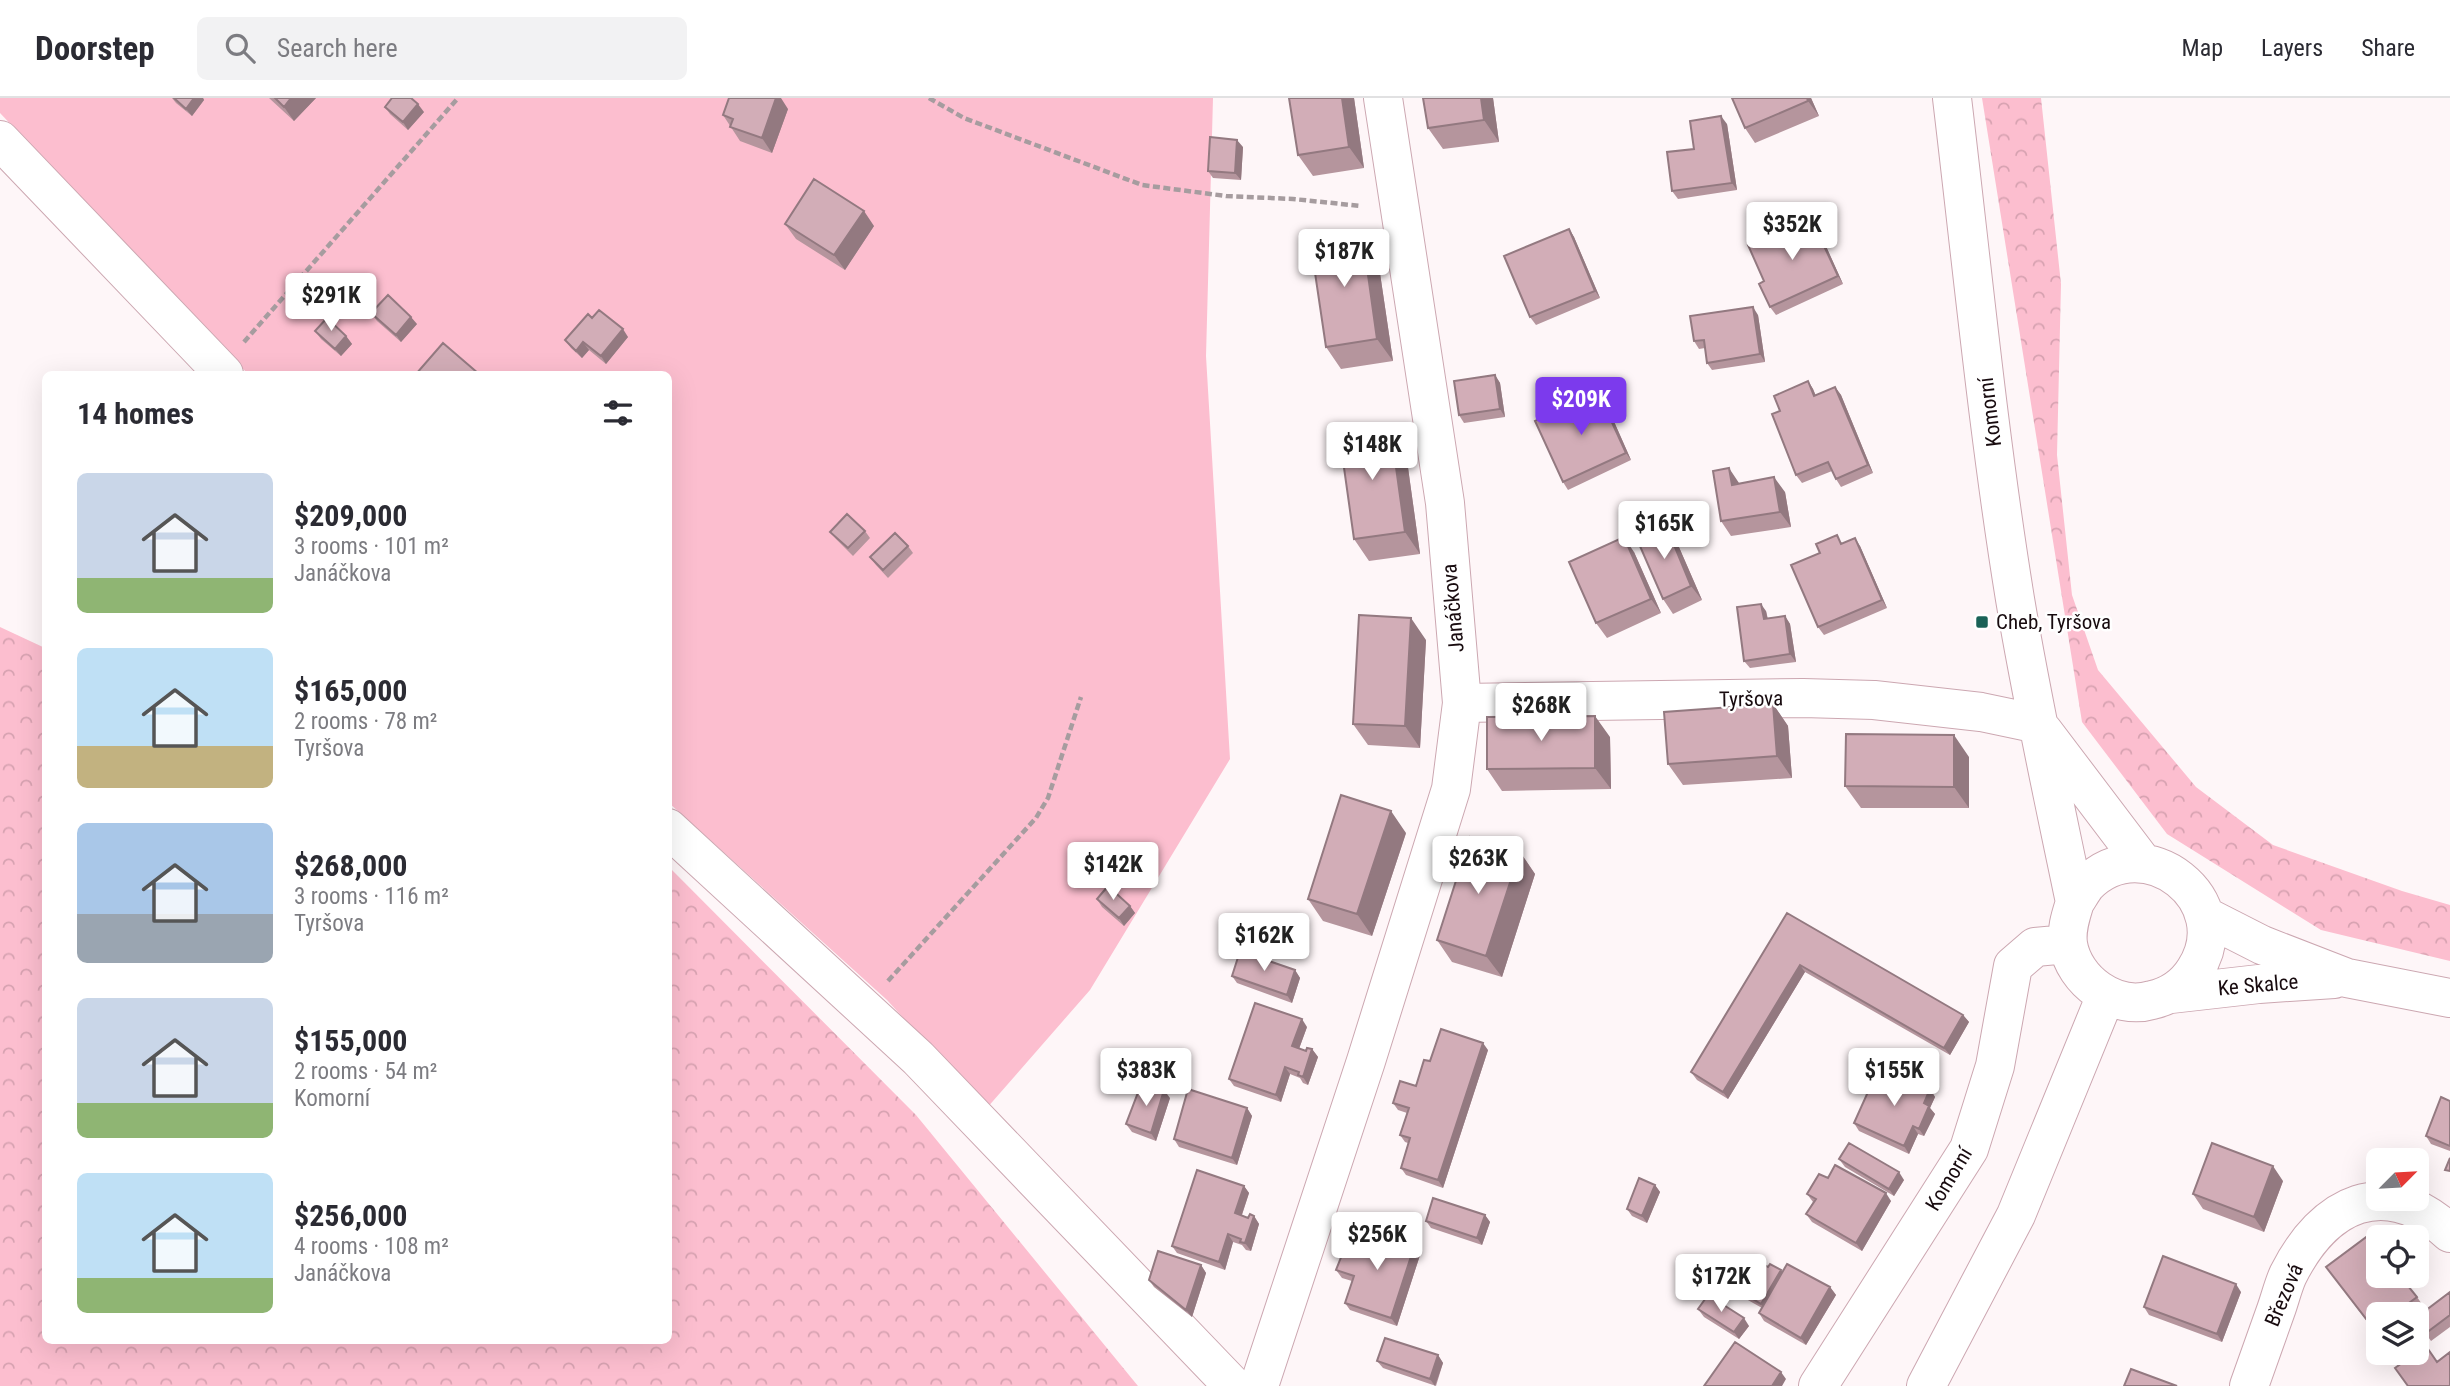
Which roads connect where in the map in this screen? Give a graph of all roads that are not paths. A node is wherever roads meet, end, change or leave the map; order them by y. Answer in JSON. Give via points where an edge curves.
{"nodes":[{"id":1,"x":1383,"y":98,"type":"edge"},
{"id":2,"x":1952,"y":98,"type":"edge"},
{"id":3,"x":0,"y":140,"type":"edge"},
{"id":4,"x":220,"y":371,"type":"edge"},
{"id":5,"x":1462,"y":703,"type":"junction"},
{"id":6,"x":2038,"y":724,"type":"junction"},
{"id":7,"x":672,"y":832,"type":"edge"},
{"id":8,"x":2143,"y":863,"type":"junction"},
{"id":9,"x":2075,"y":902,"type":"junction"},
{"id":10,"x":2205,"y":916,"type":"junction"},
{"id":11,"x":2068,"y":944,"type":"junction"},
{"id":12,"x":2347,"y":978,"type":"junction"},
{"id":13,"x":2171,"y":994,"type":"junction"},
{"id":14,"x":2106,"y":995,"type":"junction"},
{"id":15,"x":2450,"y":998,"type":"edge"},
{"id":16,"x":2450,"y":1233,"type":"edge"},
{"id":17,"x":1233,"y":1386,"type":"edge"},
{"id":18,"x":1259,"y":1386,"type":"edge"},
{"id":19,"x":1818,"y":1386,"type":"edge"},
{"id":20,"x":1926,"y":1386,"type":"edge"},
{"id":21,"x":2249,"y":1386,"type":"edge"}],
"edges":[{"from":1,"to":5,"type":"street","name":"Janáčkova","via":[[1445,503]]},
{"from":2,"to":6,"type":"street","name":"Komorní","via":[[2002,508]]},
{"from":3,"to":4,"type":"street"},
{"from":5,"to":6,"type":"street","name":"Tyršova","via":[[1874,700]]},
{"from":5,"to":18,"type":"street","name":"Janáčkova","via":[[1451,789]]},
{"from":6,"to":8,"type":"street","name":"Komorní"},
{"from":6,"to":9,"type":"street","name":"Komorní"},
{"from":7,"to":17,"type":"street","via":[[918,1058]]},
{"from":8,"to":9,"type":"street","via":[[2123,864],[2104,872],[2087,884]]},
{"from":8,"to":10,"type":"street","via":[[2182,880]]},
{"from":9,"to":11,"type":"street","name":"Komorní","via":[[2068,922]]},
{"from":10,"to":12,"type":"street","name":"Ke Skalce"},
{"from":10,"to":13,"type":"street","via":[[2201,961]]},
{"from":11,"to":14,"type":"street","via":[[2088,982]]},
{"from":11,"to":19,"type":"street","name":"Komorní","via":[[2035,947],[2013,966],[1995,1066],[1969,1149]]},
{"from":12,"to":13,"type":"street","name":"Ke Skalce"},
{"from":12,"to":15,"type":"street","name":"Ke Skalce"},
{"from":13,"to":14,"type":"street","via":[[2127,1002]]},
{"from":14,"to":20,"type":"street","via":[[2016,1215]]},
{"from":16,"to":21,"type":"street","name":"Březová","via":[[2406,1204],[2371,1199],[2340,1213],[2313,1236],[2288,1275]]}]}
